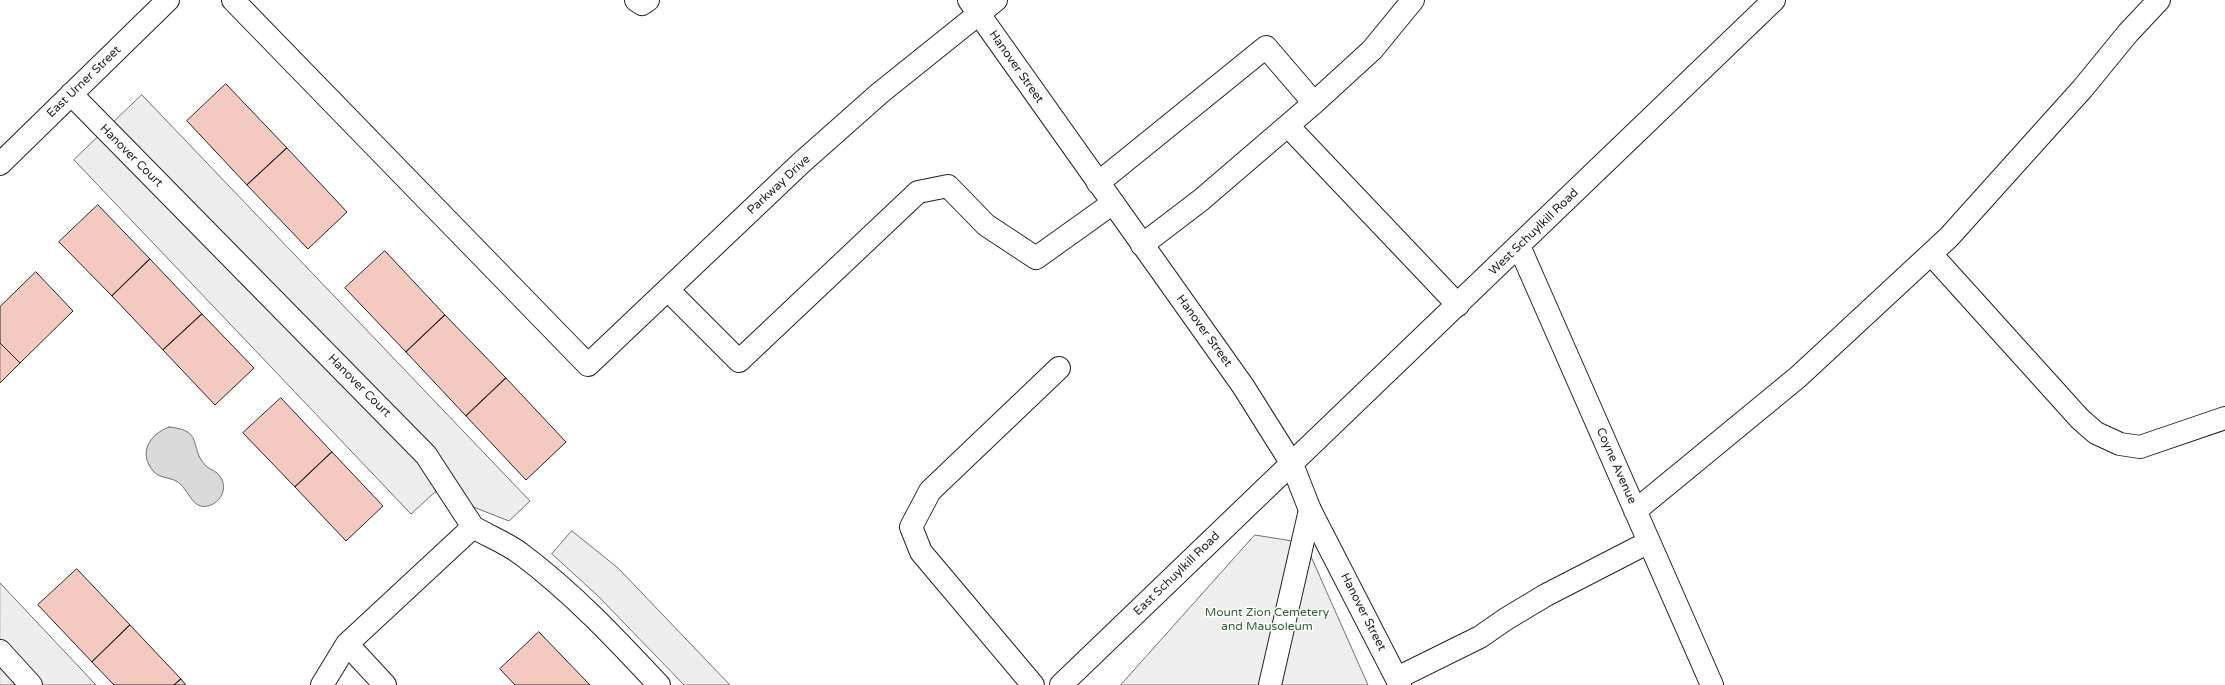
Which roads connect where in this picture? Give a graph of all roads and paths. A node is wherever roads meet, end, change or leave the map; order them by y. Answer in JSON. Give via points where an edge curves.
{"nodes":[{"id":1,"x":168,"y":0,"type":"edge"},
{"id":2,"x":233,"y":0,"type":"edge"},
{"id":3,"x":636,"y":0,"type":"edge"},
{"id":4,"x":648,"y":0,"type":"edge"},
{"id":5,"x":996,"y":0,"type":"edge"},
{"id":6,"x":1414,"y":0,"type":"edge"},
{"id":7,"x":1774,"y":0,"type":"edge"},
{"id":8,"x":2159,"y":0,"type":"edge"},
{"id":9,"x":974,"y":7,"type":"edge"},
{"id":10,"x":71,"y":94,"type":"junction"},
{"id":11,"x":1314,"y":103,"type":"junction"},
{"id":12,"x":1288,"y":126,"type":"junction"},
{"id":13,"x":0,"y":164,"type":"edge"},
{"id":14,"x":1098,"y":183,"type":"junction"},
{"id":15,"x":1113,"y":203,"type":"junction"},
{"id":16,"x":1142,"y":245,"type":"junction"},
{"id":17,"x":1519,"y":246,"type":"junction"},
{"id":18,"x":1931,"y":254,"type":"junction"},
{"id":19,"x":668,"y":290,"type":"junction"},
{"id":20,"x":1458,"y":305,"type":"junction"},
{"id":21,"x":1059,"y":368,"type":"dead end"},
{"id":22,"x":2225,"y":418,"type":"edge"},
{"id":23,"x":1292,"y":464,"type":"junction"},
{"id":24,"x":1310,"y":510,"type":"junction"},
{"id":25,"x":1635,"y":511,"type":"junction"},
{"id":26,"x":473,"y":527,"type":"junction"},
{"id":27,"x":1649,"y":542,"type":"junction"},
{"id":28,"x":347,"y":644,"type":"junction"},
{"id":29,"x":0,"y":651,"type":"edge"},
{"id":30,"x":1398,"y":681,"type":"edge"},
{"id":31,"x":31,"y":685,"type":"edge"},
{"id":32,"x":322,"y":685,"type":"edge"},
{"id":33,"x":385,"y":685,"type":"edge"},
{"id":34,"x":659,"y":685,"type":"edge"},
{"id":35,"x":1033,"y":685,"type":"edge"},
{"id":36,"x":1061,"y":685,"type":"edge"},
{"id":37,"x":1270,"y":685,"type":"edge"},
{"id":38,"x":1712,"y":685,"type":"edge"}],
"edges":[{"from":1,"to":10,"type":"street","name":"East Urner Street"},
{"from":2,"to":19,"type":"street","name":"Parkway Drive","via":[[588,365]]},
{"from":3,"to":4,"type":"street","via":[[642,4]]},
{"from":5,"to":9,"type":"street","name":"Parkway Drive"},
{"from":6,"to":11,"type":"street","via":[[1372,50]]},
{"from":7,"to":17,"type":"street","name":"West Schuylkill Road"},
{"from":8,"to":18,"type":"street","via":[[2072,100]]},
{"from":9,"to":14,"type":"street","name":"Hanover Street"},
{"from":9,"to":19,"type":"street","name":"Parkway Drive","via":[[801,163]]},
{"from":10,"to":13,"type":"street","name":"East Urner Street"},
{"from":10,"to":26,"type":"street","name":"Hanover Court","via":[[426,455]]},
{"from":11,"to":12,"type":"street"},
{"from":11,"to":14,"type":"street","via":[[1266,47]]},
{"from":12,"to":16,"type":"street","via":[[1201,200]]},
{"from":12,"to":20,"type":"street"},
{"from":14,"to":15,"type":"street","name":"Hanover Street"},
{"from":15,"to":16,"type":"street","name":"Hanover Street"},
{"from":15,"to":19,"type":"street","via":[[1036,258],[986,225],[948,186],[918,192],[739,361]]},
{"from":16,"to":23,"type":"street","name":"Hanover Street","via":[[1243,386]]},
{"from":17,"to":20,"type":"street","name":"West Schuylkill Road"},
{"from":17,"to":25,"type":"street","name":"Coyne Avenue"},
{"from":18,"to":22,"type":"street","via":[[2080,419],[2096,433],[2120,444],[2140,448]]},
{"from":18,"to":25,"type":"street","via":[[1798,377]]},
{"from":20,"to":23,"type":"street","name":"West Schuylkill Road"},
{"from":21,"to":35,"type":"street","via":[[930,491],[911,527],[920,552]]},
{"from":23,"to":24,"type":"street","name":"Hanover Street"},
{"from":23,"to":36,"type":"street","name":"East Schuylkill Road"},
{"from":24,"to":30,"type":"street","name":"Hanover Street"},
{"from":24,"to":37,"type":"street"},
{"from":25,"to":27,"type":"street","name":"Coyne Avenue"},
{"from":26,"to":28,"type":"street"},
{"from":26,"to":34,"type":"street","via":[[520,553],[561,587],[600,622]]},
{"from":27,"to":30,"type":"street","via":[[1546,595],[1480,637]]},
{"from":27,"to":38,"type":"street","name":"Coyne Avenue"},
{"from":28,"to":32,"type":"street"},
{"from":28,"to":33,"type":"street"},
{"from":29,"to":31,"type":"street"}]}
